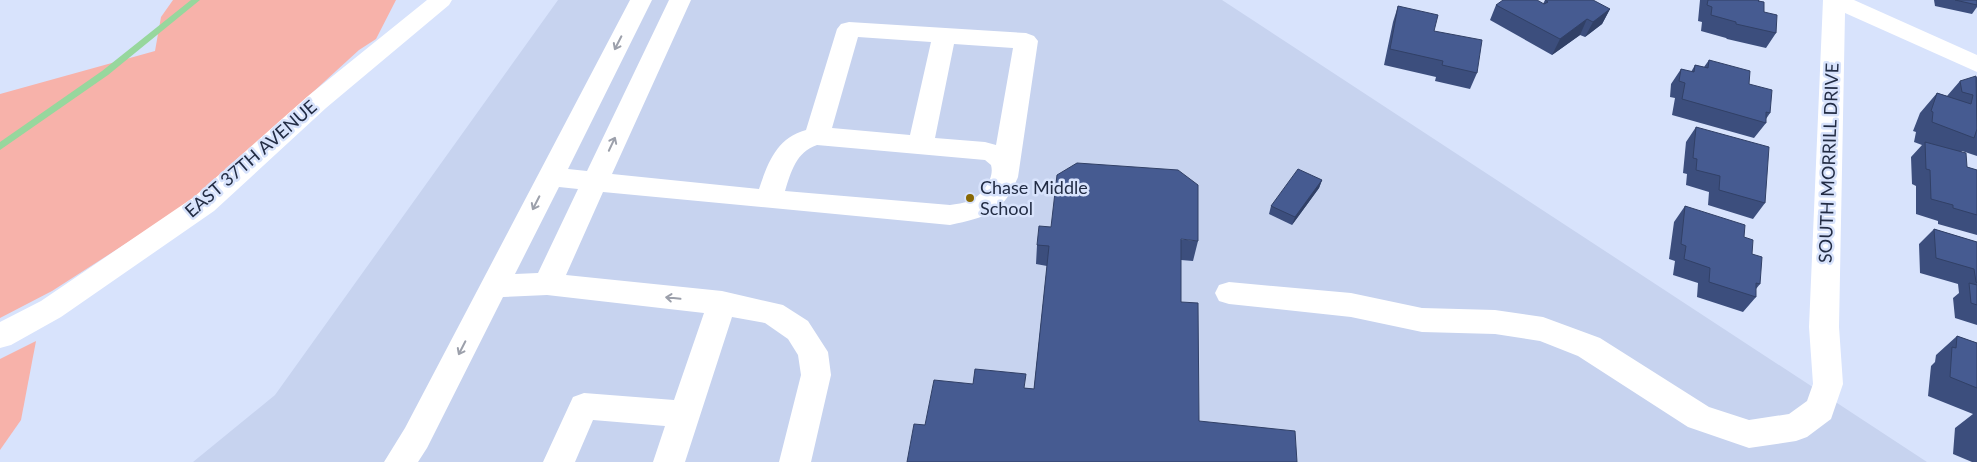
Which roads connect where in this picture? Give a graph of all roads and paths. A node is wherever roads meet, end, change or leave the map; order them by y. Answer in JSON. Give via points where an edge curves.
{"nodes":[{"id":1,"x":440,"y":0,"type":"edge"},
{"id":2,"x":641,"y":0,"type":"edge"},
{"id":3,"x":680,"y":0,"type":"edge"},
{"id":4,"x":1835,"y":0,"type":"edge"},
{"id":5,"x":944,"y":36,"type":"junction"},
{"id":6,"x":1977,"y":64,"type":"edge"},
{"id":7,"x":817,"y":136,"type":"junction"},
{"id":8,"x":921,"y":145,"type":"junction"},
{"id":9,"x":1005,"y":167,"type":"junction"},
{"id":10,"x":550,"y":176,"type":"junction"},
{"id":11,"x":594,"y":182,"type":"junction"},
{"id":12,"x":769,"y":198,"type":"junction"},
{"id":13,"x":547,"y":284,"type":"junction"},
{"id":14,"x":493,"y":286,"type":"junction"},
{"id":15,"x":1229,"y":293,"type":"dead end"},
{"id":16,"x":722,"y":303,"type":"junction"},
{"id":17,"x":0,"y":336,"type":"edge"},
{"id":18,"x":685,"y":414,"type":"junction"},
{"id":19,"x":400,"y":462,"type":"edge"},
{"id":20,"x":559,"y":462,"type":"edge"},
{"id":21,"x":669,"y":462,"type":"edge"},
{"id":22,"x":795,"y":462,"type":"edge"}],
"edges":[{"from":1,"to":17,"type":"street","name":"EAST 37TH AVENUE","via":[[317,102],[204,204],[51,309]]},
{"from":2,"to":10,"type":"street","one_way":true},
{"from":11,"to":3,"type":"street","one_way":true},
{"from":4,"to":6,"type":"street"},
{"from":4,"to":15,"type":"street","name":"SOUTH MORRILL DRIVE","via":[[1824,327],[1828,384],[1820,409],[1796,427],[1750,434],[1699,417],[1589,347],[1543,329],[1495,322],[1422,320],[1351,305]]},
{"from":5,"to":7,"type":"street","via":[[849,29]]},
{"from":5,"to":8,"type":"street"},
{"from":5,"to":9,"type":"street","via":[[1026,41]]},
{"from":7,"to":8,"type":"street"},
{"from":7,"to":12,"type":"street","via":[[794,144],[784,156]]},
{"from":8,"to":9,"type":"street","via":[[986,151],[998,156]]},
{"from":9,"to":12,"type":"street","via":[[1004,181],[993,197],[976,209],[950,215]]},
{"from":10,"to":11,"type":"street"},
{"from":10,"to":14,"type":"street","one_way":true},
{"from":11,"to":12,"type":"street"},
{"from":11,"to":13,"type":"street"},
{"from":13,"to":14,"type":"street"},
{"from":16,"to":13,"type":"street","one_way":true},
{"from":14,"to":19,"type":"street","one_way":true,"via":[[416,438]]},
{"from":16,"to":18,"type":"street"},
{"from":16,"to":22,"type":"street","via":[[773,313],[798,330],[813,352],[816,375]]},
{"from":18,"to":20,"type":"street","via":[[584,406]]},
{"from":18,"to":21,"type":"street"}]}
